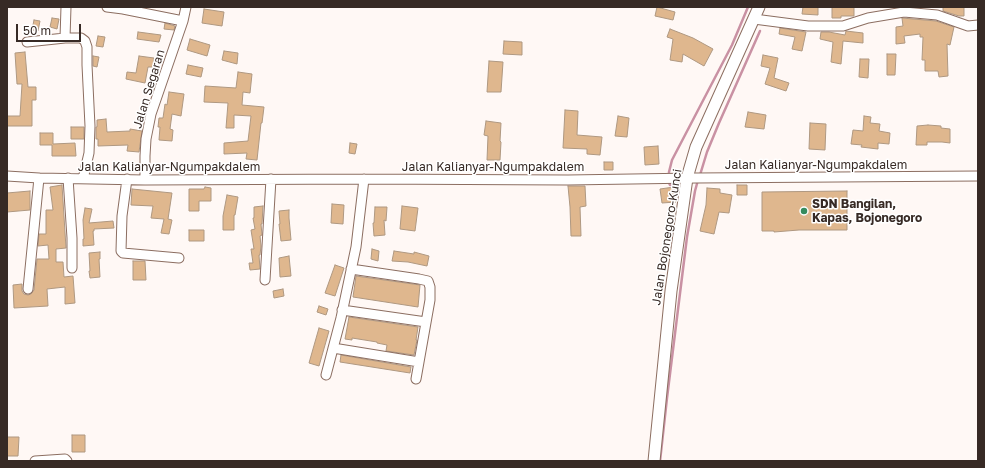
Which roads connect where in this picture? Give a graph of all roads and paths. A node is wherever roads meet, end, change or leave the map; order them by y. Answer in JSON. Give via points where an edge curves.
{"nodes":[{"id":1,"x":66,"y":7,"type":"edge"},
{"id":2,"x":107,"y":7,"type":"edge"},
{"id":3,"x":186,"y":7,"type":"edge"},
{"id":4,"x":759,"y":7,"type":"edge"},
{"id":5,"x":754,"y":19,"type":"junction"},
{"id":6,"x":183,"y":21,"type":"junction"},
{"id":7,"x":978,"y":25,"type":"edge"},
{"id":8,"x":66,"y":38,"type":"junction"},
{"id":9,"x":27,"y":42,"type":"dead end"},
{"id":10,"x":7,"y":176,"type":"edge"},
{"id":11,"x":978,"y":176,"type":"edge"},
{"id":12,"x":39,"y":178,"type":"junction"},
{"id":13,"x":68,"y":178,"type":"junction"},
{"id":14,"x":364,"y":178,"type":"junction"},
{"id":15,"x":83,"y":179,"type":"junction"},
{"id":16,"x":127,"y":179,"type":"junction"},
{"id":17,"x":271,"y":179,"type":"junction"},
{"id":18,"x":145,"y":180,"type":"junction"},
{"id":19,"x":692,"y":181,"type":"junction"},
{"id":20,"x":179,"y":258,"type":"dead end"},
{"id":21,"x":72,"y":268,"type":"dead end"},
{"id":22,"x":352,"y":269,"type":"junction"},
{"id":23,"x":265,"y":280,"type":"dead end"},
{"id":24,"x":28,"y":289,"type":"dead end"},
{"id":25,"x":342,"y":310,"type":"junction"},
{"id":26,"x":426,"y":322,"type":"junction"},
{"id":27,"x":333,"y":348,"type":"junction"},
{"id":28,"x":419,"y":362,"type":"junction"},
{"id":29,"x":326,"y":375,"type":"dead end"},
{"id":30,"x":416,"y":379,"type":"dead end"},
{"id":31,"x":35,"y":461,"type":"edge"},
{"id":32,"x":67,"y":461,"type":"edge"},
{"id":33,"x":654,"y":461,"type":"edge"}],
"edges":[{"from":1,"to":8,"type":"street"},
{"from":2,"to":6,"type":"street"},
{"from":3,"to":6,"type":"street","name":"Jalan Segaran"},
{"from":4,"to":5,"type":"main road","name":"Jalan Bojonegoro-Kunci"},
{"from":5,"to":7,"type":"street","via":[[808,26],[843,26],[868,18],[904,12],[937,15],[968,26]]},
{"from":5,"to":19,"type":"main road","name":"Jalan Bojonegoro-Kunci","via":[[699,141]]},
{"from":6,"to":18,"type":"street","name":"Jalan Segaran","via":[[151,114],[146,139]]},
{"from":8,"to":9,"type":"street"},
{"from":8,"to":15,"type":"street","via":[[81,38],[87,47],[90,126],[89,153]]},
{"from":10,"to":12,"type":"street","name":"Jalan Kalianyar-Ngumpakdalem"},
{"from":11,"to":19,"type":"street","name":"Jalan Kalianyar-Ngumpakdalem"},
{"from":12,"to":13,"type":"street","name":"Jalan Kalianyar-Ngumpakdalem"},
{"from":12,"to":24,"type":"street"},
{"from":13,"to":15,"type":"street","name":"Jalan Kalianyar-Ngumpakdalem"},
{"from":13,"to":21,"type":"street"},
{"from":14,"to":17,"type":"street","name":"Jalan Kalianyar-Ngumpakdalem"},
{"from":14,"to":19,"type":"street","name":"Jalan Kalianyar-Ngumpakdalem","via":[[674,178]]},
{"from":14,"to":22,"type":"street"},
{"from":15,"to":16,"type":"street","name":"Jalan Kalianyar-Ngumpakdalem"},
{"from":16,"to":18,"type":"street","name":"Jalan Kalianyar-Ngumpakdalem"},
{"from":16,"to":20,"type":"street","via":[[121,251]]},
{"from":17,"to":18,"type":"street","name":"Jalan Kalianyar-Ngumpakdalem"},
{"from":17,"to":23,"type":"street"},
{"from":19,"to":33,"type":"main road","name":"Jalan Bojonegoro-Kunci","via":[[671,292]]},
{"from":22,"to":25,"type":"street"},
{"from":22,"to":26,"type":"street","via":[[428,281],[430,300]]},
{"from":25,"to":26,"type":"street"},
{"from":25,"to":27,"type":"street"},
{"from":26,"to":28,"type":"street"},
{"from":27,"to":28,"type":"street"},
{"from":27,"to":29,"type":"street"},
{"from":28,"to":30,"type":"street"},
{"from":31,"to":32,"type":"street"}]}
